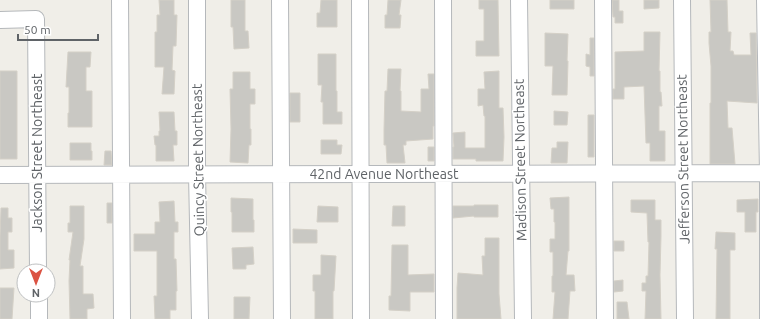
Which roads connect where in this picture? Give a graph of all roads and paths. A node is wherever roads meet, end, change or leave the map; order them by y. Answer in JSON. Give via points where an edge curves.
{"nodes":[{"id":1,"x":120,"y":0,"type":"edge"},
{"id":2,"x":197,"y":0,"type":"edge"},
{"id":3,"x":280,"y":0,"type":"edge"},
{"id":4,"x":360,"y":0,"type":"edge"},
{"id":5,"x":443,"y":0,"type":"edge"},
{"id":6,"x":519,"y":0,"type":"edge"},
{"id":7,"x":603,"y":0,"type":"edge"},
{"id":8,"x":682,"y":0,"type":"edge"},
{"id":9,"x":765,"y":0,"type":"edge"},
{"id":10,"x":0,"y":20,"type":"edge"},
{"id":11,"x":604,"y":173,"type":"junction"},
{"id":12,"x":684,"y":173,"type":"junction"},
{"id":13,"x":769,"y":173,"type":"edge"},
{"id":14,"x":121,"y":174,"type":"junction"},
{"id":15,"x":197,"y":174,"type":"junction"},
{"id":16,"x":282,"y":174,"type":"junction"},
{"id":17,"x":360,"y":174,"type":"junction"},
{"id":18,"x":444,"y":174,"type":"junction"},
{"id":19,"x":520,"y":174,"type":"junction"},
{"id":20,"x":0,"y":175,"type":"edge"},
{"id":21,"x":37,"y":175,"type":"junction"},
{"id":22,"x":38,"y":263,"type":"edge"},
{"id":23,"x":39,"y":303,"type":"edge"},
{"id":24,"x":39,"y":319,"type":"edge"},
{"id":25,"x":122,"y":319,"type":"edge"},
{"id":26,"x":200,"y":319,"type":"edge"},
{"id":27,"x":282,"y":319,"type":"edge"},
{"id":28,"x":361,"y":319,"type":"edge"},
{"id":29,"x":444,"y":319,"type":"edge"},
{"id":30,"x":522,"y":319,"type":"edge"},
{"id":31,"x":605,"y":319,"type":"edge"},
{"id":32,"x":685,"y":319,"type":"edge"},
{"id":33,"x":768,"y":319,"type":"edge"}],
"edges":[{"from":1,"to":14,"type":"street"},
{"from":2,"to":15,"type":"street","name":"Quincy Street Northeast"},
{"from":3,"to":16,"type":"street"},
{"from":4,"to":17,"type":"street"},
{"from":5,"to":18,"type":"street"},
{"from":6,"to":19,"type":"street","name":"Madison Street Northeast"},
{"from":7,"to":11,"type":"street"},
{"from":8,"to":12,"type":"street","name":"Jefferson Street Northeast"},
{"from":9,"to":13,"type":"street"},
{"from":10,"to":21,"type":"street","name":"Jackson Street Northeast","via":[[36,19]]},
{"from":11,"to":12,"type":"street","name":"42nd Avenue Northeast"},
{"from":11,"to":19,"type":"street","name":"42nd Avenue Northeast"},
{"from":11,"to":31,"type":"street"},
{"from":12,"to":13,"type":"street","name":"42nd Avenue Northeast"},
{"from":12,"to":32,"type":"street","name":"Jefferson Street Northeast"},
{"from":13,"to":33,"type":"street"},
{"from":14,"to":15,"type":"street","name":"42nd Avenue Northeast"},
{"from":14,"to":21,"type":"street","name":"42nd Avenue Northeast"},
{"from":14,"to":25,"type":"street"},
{"from":15,"to":16,"type":"street","name":"42nd Avenue Northeast"},
{"from":15,"to":26,"type":"street","name":"Quincy Street Northeast"},
{"from":16,"to":17,"type":"street","name":"42nd Avenue Northeast"},
{"from":16,"to":27,"type":"street"},
{"from":17,"to":18,"type":"street","name":"42nd Avenue Northeast"},
{"from":17,"to":28,"type":"street"},
{"from":18,"to":19,"type":"street","name":"42nd Avenue Northeast"},
{"from":18,"to":29,"type":"street"},
{"from":19,"to":30,"type":"street","name":"Madison Street Northeast"},
{"from":20,"to":21,"type":"street","name":"42nd Avenue Northeast"},
{"from":21,"to":22,"type":"street","name":"Jackson Street Northeast"},
{"from":23,"to":24,"type":"street"}]}
